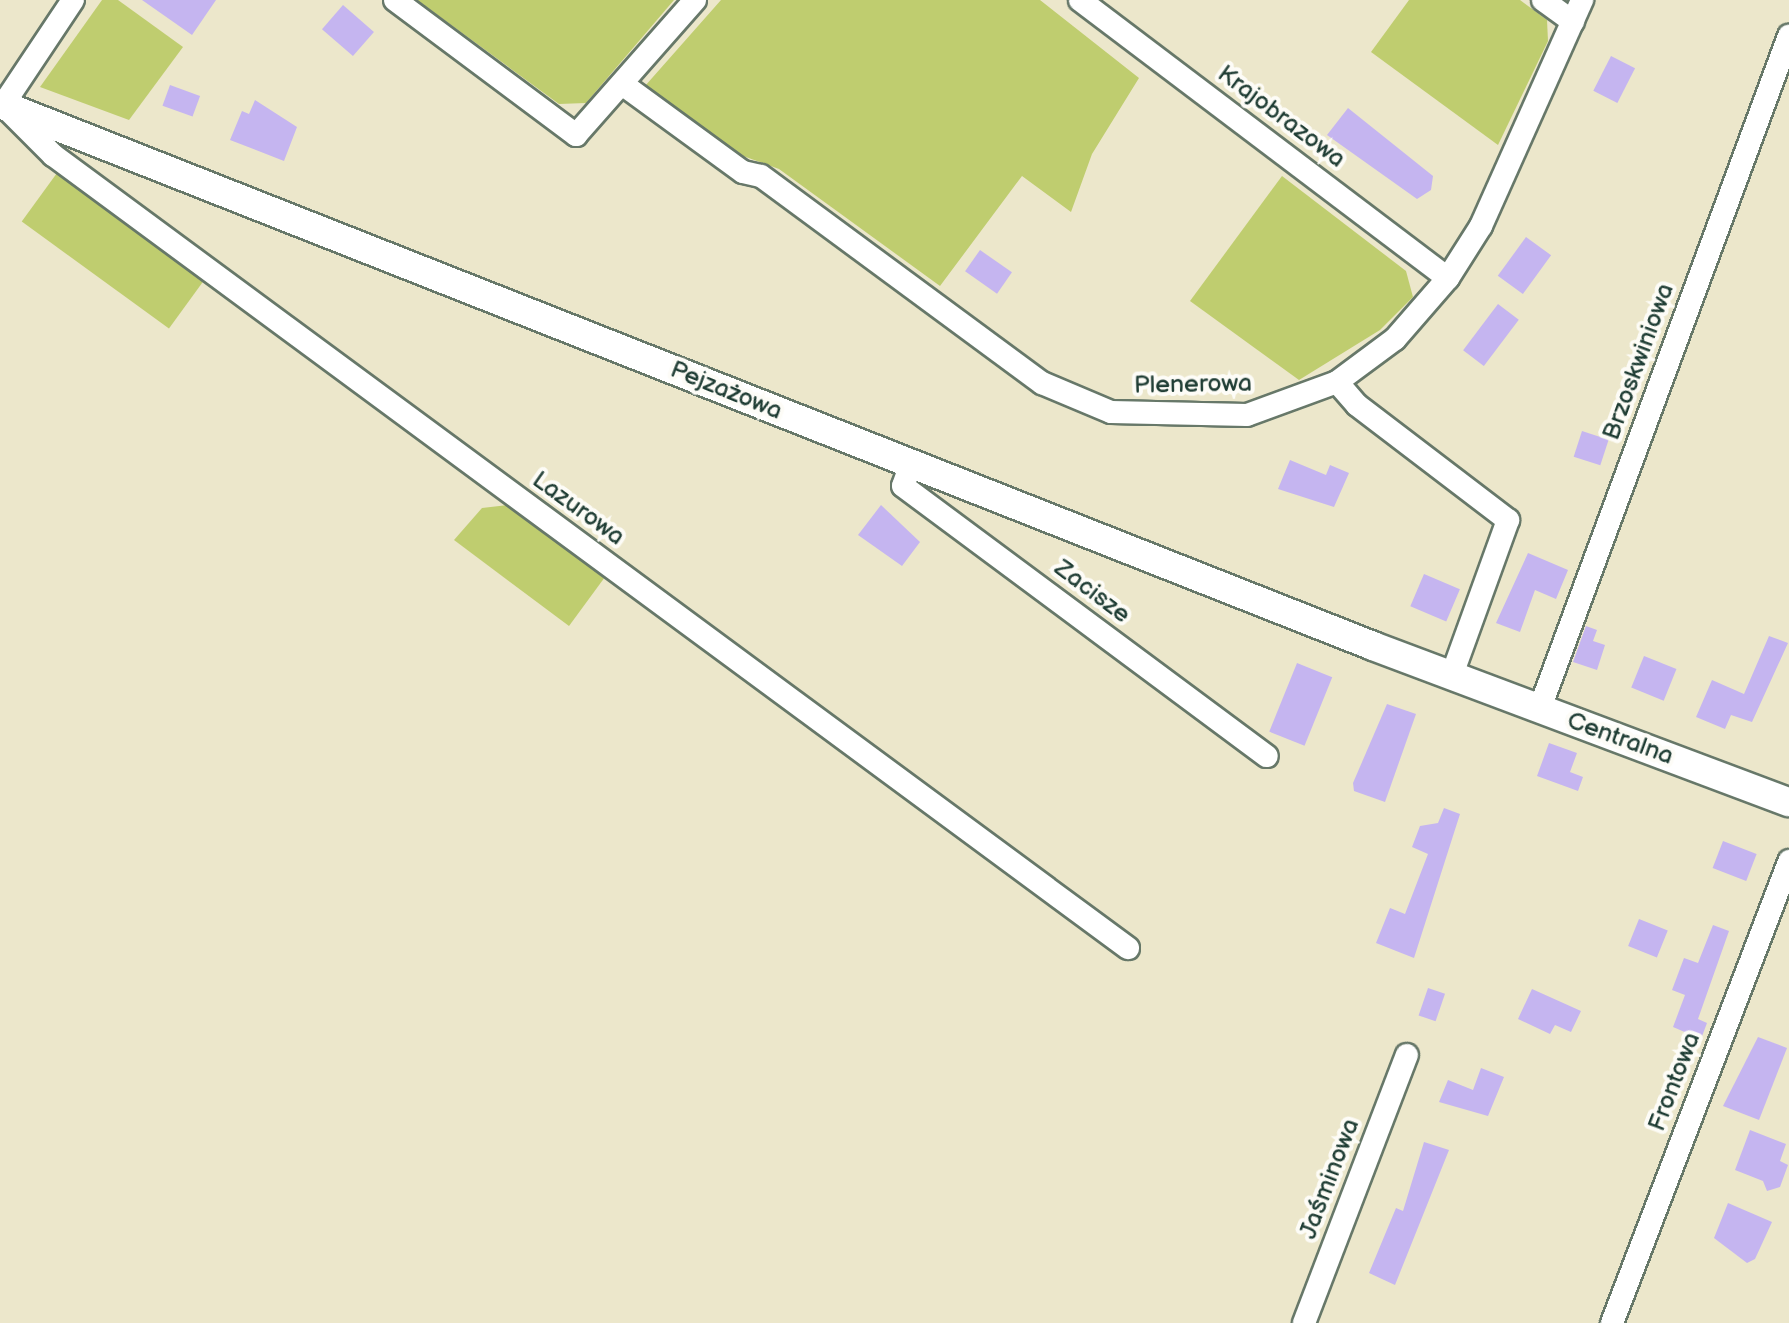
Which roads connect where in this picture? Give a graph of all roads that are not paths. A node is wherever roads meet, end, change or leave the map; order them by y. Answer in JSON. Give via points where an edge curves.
{"nodes":[{"id":1,"x":73,"y":0,"type":"edge"},
{"id":2,"x":395,"y":0,"type":"edge"},
{"id":3,"x":694,"y":0,"type":"edge"},
{"id":4,"x":1080,"y":0,"type":"edge"},
{"id":5,"x":1543,"y":0,"type":"edge"},
{"id":6,"x":1582,"y":0,"type":"edge"},
{"id":7,"x":1573,"y":22,"type":"junction"},
{"id":8,"x":1789,"y":36,"type":"edge"},
{"id":9,"x":625,"y":86,"type":"junction"},
{"id":10,"x":1,"y":105,"type":"edge"},
{"id":11,"x":1448,"y":278,"type":"junction"},
{"id":12,"x":1337,"y":382,"type":"junction"},
{"id":13,"x":910,"y":464,"type":"junction"},
{"id":14,"x":1452,"y":675,"type":"junction"},
{"id":15,"x":1540,"y":708,"type":"junction"},
{"id":16,"x":1267,"y":756,"type":"dead end"},
{"id":17,"x":1789,"y":802,"type":"edge"},
{"id":18,"x":1789,"y":862,"type":"edge"},
{"id":19,"x":1128,"y":948,"type":"dead end"},
{"id":20,"x":1407,"y":1055,"type":"dead end"},
{"id":21,"x":1304,"y":1323,"type":"edge"},
{"id":22,"x":1612,"y":1323,"type":"edge"}],
"edges":[{"from":1,"to":10,"type":"street"},
{"from":2,"to":9,"type":"street","via":[[576,135]]},
{"from":3,"to":9,"type":"street"},
{"from":4,"to":11,"type":"street","name":"Krajobrazowa"},
{"from":5,"to":7,"type":"street"},
{"from":6,"to":7,"type":"street","name":"Plenerowa"},
{"from":7,"to":11,"type":"street","name":"Plenerowa","via":[[1481,226]]},
{"from":8,"to":15,"type":"street","name":"Brzoskwiniowa"},
{"from":9,"to":12,"type":"street","name":"Plenerowa","via":[[743,172],[761,176],[1042,383],[1080,402],[1146,417],[1247,415]]},
{"from":10,"to":13,"type":"street","name":"Pejzażowa"},
{"from":10,"to":19,"type":"street","name":"Lazurowa","via":[[69,166]]},
{"from":11,"to":12,"type":"street","name":"Plenerowa","via":[[1396,339]]},
{"from":12,"to":14,"type":"street","via":[[1357,405],[1508,520]]},
{"from":13,"to":14,"type":"street","name":"Pejzażowa"},
{"from":13,"to":16,"type":"street","name":"Zacisze","via":[[903,486]]},
{"from":14,"to":15,"type":"street","name":"Centralna"},
{"from":15,"to":17,"type":"street","name":"Centralna"},
{"from":18,"to":22,"type":"street","name":"Frontowa"},
{"from":20,"to":21,"type":"street","name":"Jaśminowa"}]}
